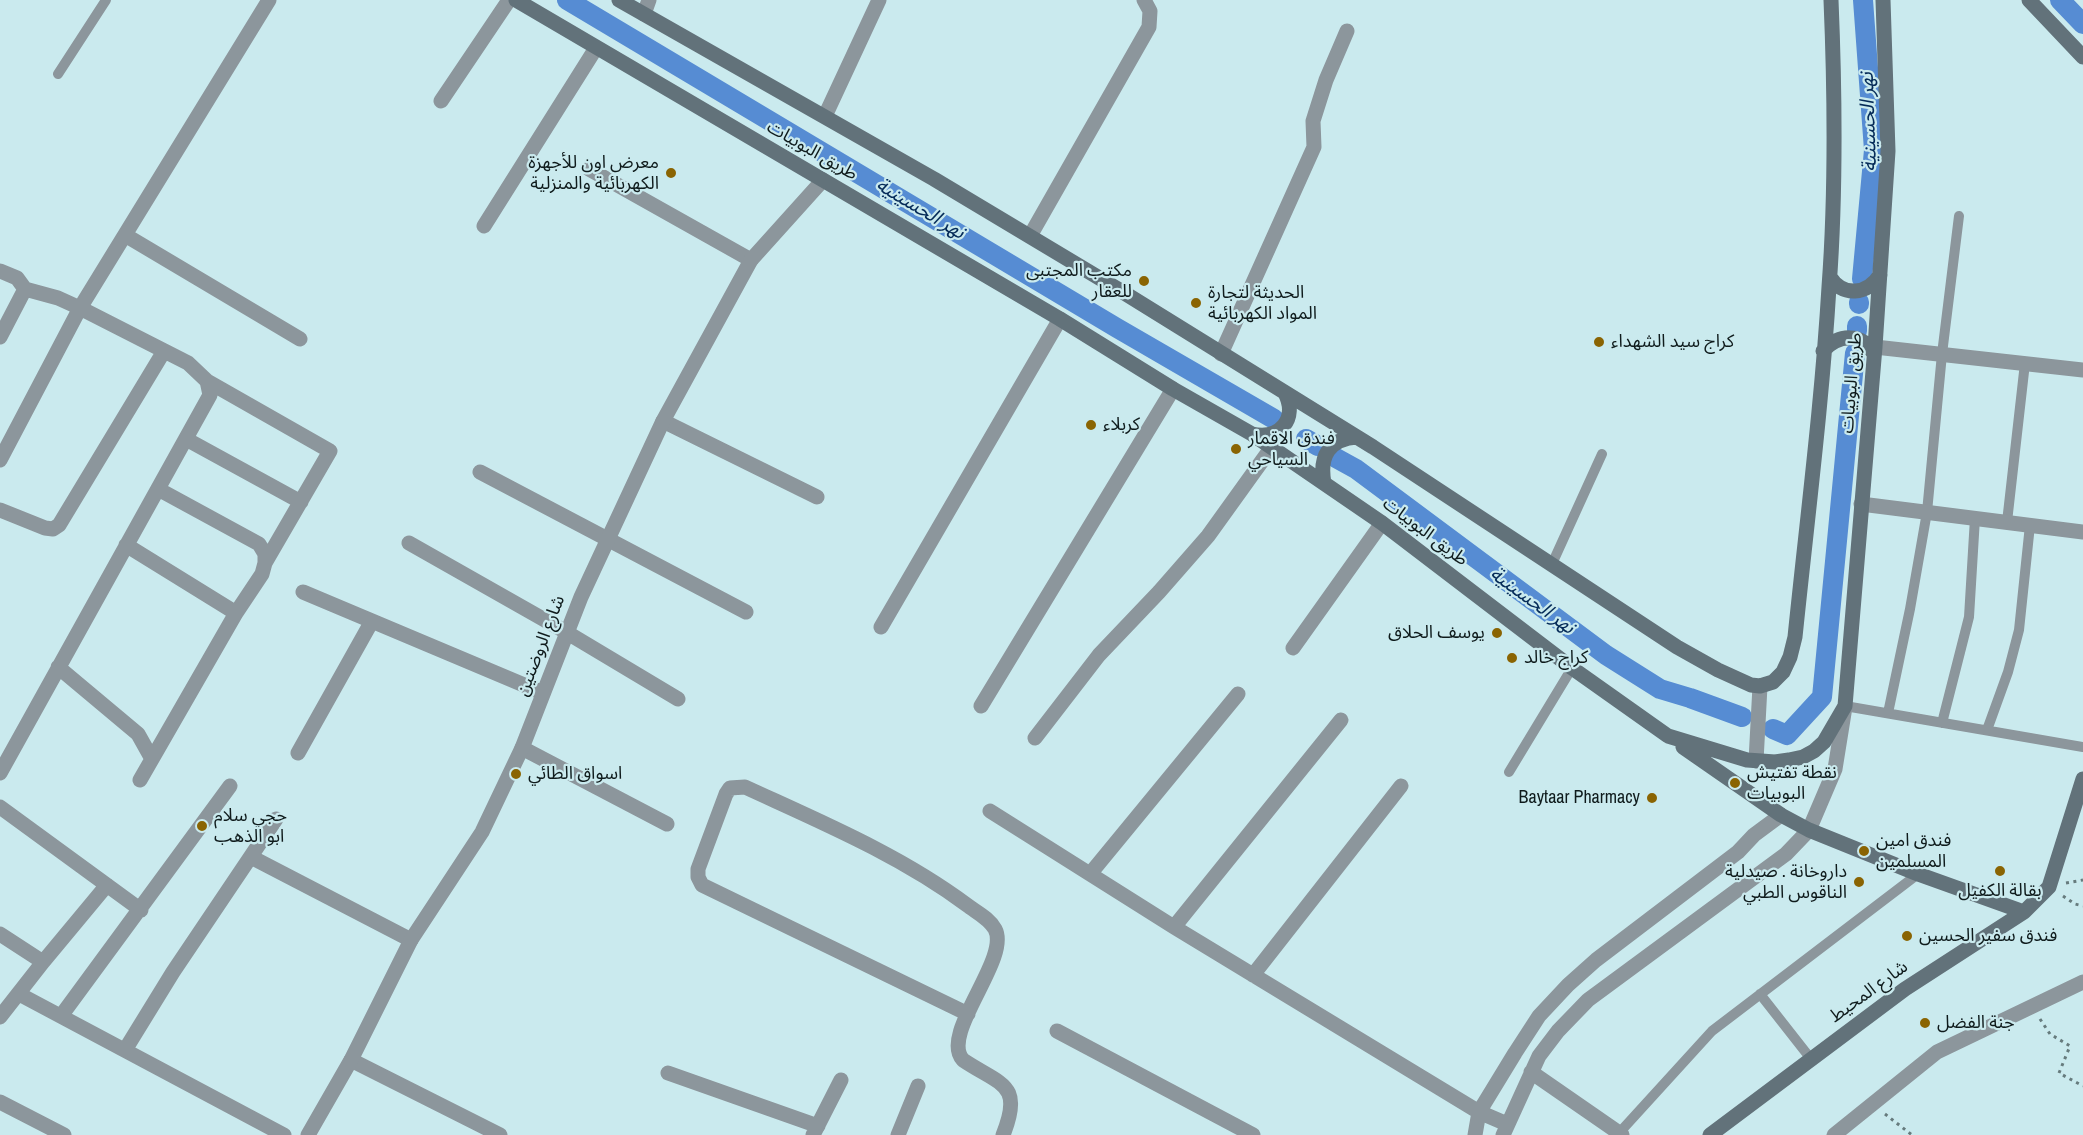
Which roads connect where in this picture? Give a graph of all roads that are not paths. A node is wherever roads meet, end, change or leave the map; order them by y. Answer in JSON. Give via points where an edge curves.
{"nodes":[{"id":1,"x":106,"y":0,"type":"edge"},
{"id":2,"x":269,"y":0,"type":"edge"},
{"id":3,"x":509,"y":0,"type":"edge"},
{"id":4,"x":516,"y":0,"type":"edge"},
{"id":5,"x":619,"y":0,"type":"edge"},
{"id":6,"x":879,"y":0,"type":"edge"},
{"id":7,"x":1144,"y":0,"type":"edge"},
{"id":8,"x":1830,"y":0,"type":"edge"},
{"id":9,"x":1883,"y":0,"type":"edge"},
{"id":10,"x":2029,"y":0,"type":"edge"},
{"id":11,"x":647,"y":7,"type":"edge"},
{"id":12,"x":1347,"y":31,"type":"dead end"},
{"id":13,"x":596,"y":48,"type":"junction"},
{"id":14,"x":2083,"y":57,"type":"edge"},
{"id":15,"x":58,"y":74,"type":"dead end"},
{"id":16,"x":441,"y":101,"type":"dead end"},
{"id":17,"x":825,"y":116,"type":"junction"},
{"id":18,"x":589,"y":169,"type":"dead end"},
{"id":19,"x":823,"y":180,"type":"junction"},
{"id":20,"x":1959,"y":216,"type":"dead end"},
{"id":21,"x":484,"y":226,"type":"dead end"},
{"id":22,"x":126,"y":235,"type":"junction"},
{"id":23,"x":1030,"y":236,"type":"junction"},
{"id":24,"x":751,"y":260,"type":"junction"},
{"id":25,"x":0,"y":272,"type":"edge"},
{"id":26,"x":1880,"y":275,"type":"junction"},
{"id":27,"x":1830,"y":277,"type":"junction"},
{"id":28,"x":25,"y":289,"type":"junction"},
{"id":29,"x":80,"y":308,"type":"junction"},
{"id":30,"x":1060,"y":318,"type":"junction"},
{"id":31,"x":0,"y":337,"type":"edge"},
{"id":32,"x":300,"y":339,"type":"dead end"},
{"id":33,"x":164,"y":351,"type":"junction"},
{"id":34,"x":1823,"y":351,"type":"junction"},
{"id":35,"x":1874,"y":351,"type":"junction"},
{"id":36,"x":1221,"y":354,"type":"junction"},
{"id":37,"x":1942,"y":354,"type":"junction"},
{"id":38,"x":2025,"y":363,"type":"junction"},
{"id":39,"x":2083,"y":370,"type":"edge"},
{"id":40,"x":207,"y":381,"type":"junction"},
{"id":41,"x":1173,"y":389,"type":"junction"},
{"id":42,"x":1285,"y":393,"type":"junction"},
{"id":43,"x":663,"y":421,"type":"junction"},
{"id":44,"x":1252,"y":434,"type":"junction"},
{"id":45,"x":1357,"y":437,"type":"junction"},
{"id":46,"x":186,"y":439,"type":"junction"},
{"id":47,"x":1272,"y":447,"type":"junction"},
{"id":48,"x":1602,"y":454,"type":"dead end"},
{"id":49,"x":0,"y":460,"type":"edge"},
{"id":50,"x":480,"y":472,"type":"dead end"},
{"id":51,"x":1324,"y":483,"type":"junction"},
{"id":52,"x":158,"y":489,"type":"junction"},
{"id":53,"x":818,"y":497,"type":"dead end"},
{"id":54,"x":301,"y":502,"type":"junction"},
{"id":55,"x":1861,"y":504,"type":"junction"},
{"id":56,"x":0,"y":510,"type":"edge"},
{"id":57,"x":1927,"y":512,"type":"junction"},
{"id":58,"x":1975,"y":518,"type":"junction"},
{"id":59,"x":2007,"y":522,"type":"junction"},
{"id":60,"x":1382,"y":523,"type":"junction"},
{"id":61,"x":2030,"y":525,"type":"junction"},
{"id":62,"x":2083,"y":532,"type":"edge"},
{"id":63,"x":607,"y":538,"type":"junction"},
{"id":64,"x":409,"y":543,"type":"dead end"},
{"id":65,"x":126,"y":545,"type":"junction"},
{"id":66,"x":265,"y":563,"type":"junction"},
{"id":67,"x":1552,"y":564,"type":"junction"},
{"id":68,"x":303,"y":592,"type":"dead end"},
{"id":69,"x":746,"y":612,"type":"dead end"},
{"id":70,"x":236,"y":613,"type":"junction"},
{"id":71,"x":372,"y":621,"type":"junction"},
{"id":72,"x":881,"y":627,"type":"dead end"},
{"id":73,"x":566,"y":632,"type":"junction"},
{"id":74,"x":1293,"y":648,"type":"dead end"},
{"id":75,"x":58,"y":667,"type":"junction"},
{"id":76,"x":1572,"y":668,"type":"junction"},
{"id":77,"x":1760,"y":686,"type":"junction"},
{"id":78,"x":543,"y":693,"type":"junction"},
{"id":79,"x":1238,"y":694,"type":"dead end"},
{"id":80,"x":678,"y":699,"type":"dead end"},
{"id":81,"x":981,"y":706,"type":"dead end"},
{"id":82,"x":1845,"y":706,"type":"junction"},
{"id":83,"x":1887,"y":713,"type":"junction"},
{"id":84,"x":1341,"y":720,"type":"dead end"},
{"id":85,"x":1942,"y":723,"type":"junction"},
{"id":86,"x":1987,"y":730,"type":"junction"},
{"id":87,"x":1668,"y":736,"type":"junction"},
{"id":88,"x":1035,"y":738,"type":"dead end"},
{"id":89,"x":2083,"y":747,"type":"edge"},
{"id":90,"x":522,"y":748,"type":"junction"},
{"id":91,"x":298,"y":753,"type":"dead end"},
{"id":92,"x":152,"y":759,"type":"junction"},
{"id":93,"x":1756,"y":761,"type":"junction"},
{"id":94,"x":1509,"y":772,"type":"dead end"},
{"id":95,"x":0,"y":773,"type":"edge"},
{"id":96,"x":2083,"y":779,"type":"edge"},
{"id":97,"x":140,"y":780,"type":"dead end"},
{"id":98,"x":230,"y":786,"type":"dead end"},
{"id":99,"x":1401,"y":786,"type":"dead end"},
{"id":100,"x":0,"y":807,"type":"edge"},
{"id":101,"x":990,"y":811,"type":"dead end"},
{"id":102,"x":1780,"y":815,"type":"junction"},
{"id":103,"x":276,"y":819,"type":"dead end"},
{"id":104,"x":667,"y":824,"type":"dead end"},
{"id":105,"x":1809,"y":830,"type":"junction"},
{"id":106,"x":251,"y":857,"type":"junction"},
{"id":107,"x":1090,"y":874,"type":"junction"},
{"id":108,"x":1918,"y":874,"type":"junction"},
{"id":109,"x":107,"y":885,"type":"junction"},
{"id":110,"x":141,"y":910,"type":"junction"},
{"id":111,"x":2024,"y":912,"type":"junction"},
{"id":112,"x":1174,"y":927,"type":"junction"},
{"id":113,"x":0,"y":934,"type":"edge"},
{"id":114,"x":411,"y":940,"type":"junction"},
{"id":115,"x":43,"y":962,"type":"junction"},
{"id":116,"x":1253,"y":975,"type":"junction"},
{"id":117,"x":2083,"y":982,"type":"edge"},
{"id":118,"x":20,"y":994,"type":"junction"},
{"id":119,"x":1760,"y":994,"type":"junction"},
{"id":120,"x":968,"y":1014,"type":"junction"},
{"id":121,"x":61,"y":1016,"type":"junction"},
{"id":122,"x":0,"y":1017,"type":"edge"},
{"id":123,"x":1057,"y":1031,"type":"dead end"},
{"id":124,"x":126,"y":1050,"type":"junction"},
{"id":125,"x":1811,"y":1059,"type":"junction"},
{"id":126,"x":351,"y":1060,"type":"junction"},
{"id":127,"x":1531,"y":1072,"type":"junction"},
{"id":128,"x":668,"y":1073,"type":"dead end"},
{"id":129,"x":841,"y":1080,"type":"dead end"},
{"id":130,"x":918,"y":1086,"type":"dead end"},
{"id":131,"x":0,"y":1102,"type":"edge"},
{"id":132,"x":1479,"y":1112,"type":"junction"},
{"id":133,"x":816,"y":1130,"type":"edge"},
{"id":134,"x":1505,"y":1130,"type":"edge"},
{"id":135,"x":1234,"y":1131,"type":"edge"},
{"id":136,"x":57,"y":1134,"type":"edge"},
{"id":137,"x":1620,"y":1134,"type":"edge"},
{"id":138,"x":284,"y":1135,"type":"edge"},
{"id":139,"x":308,"y":1135,"type":"edge"},
{"id":140,"x":500,"y":1135,"type":"edge"},
{"id":141,"x":898,"y":1135,"type":"edge"},
{"id":142,"x":1003,"y":1135,"type":"edge"},
{"id":143,"x":1253,"y":1135,"type":"edge"},
{"id":144,"x":1475,"y":1135,"type":"edge"},
{"id":145,"x":1710,"y":1135,"type":"edge"},
{"id":146,"x":1834,"y":1135,"type":"edge"}],
"edges":[{"from":1,"to":15,"type":"lane"},
{"from":2,"to":22,"type":"street"},
{"from":3,"to":16,"type":"street"},
{"from":4,"to":13,"type":"main road","name":"طريق البوبيات"},
{"from":5,"to":11,"type":"main road","name":"طريق البوبيات"},
{"from":6,"to":17,"type":"street"},
{"from":7,"to":23,"type":"street","via":[[1150,11],[1149,27]]},
{"from":8,"to":27,"type":"main road","name":"طريق البوبيات","via":[[1834,191]]},
{"from":9,"to":26,"type":"main road","name":"طريق البوبيات","via":[[1887,151]]},
{"from":10,"to":14,"type":"main road"},
{"from":11,"to":17,"type":"main road","name":"طريق البوبيات"},
{"from":12,"to":36,"type":"street","via":[[1313,121],[1314,147]]},
{"from":13,"to":19,"type":"main road","name":"طريق البوبيات"},
{"from":13,"to":21,"type":"street"},
{"from":17,"to":23,"type":"main road","name":"طريق البوبيات"},
{"from":18,"to":24,"type":"street"},
{"from":19,"to":24,"type":"street","name":"شارع الروضتين"},
{"from":19,"to":30,"type":"main road","name":"طريق البوبيات"},
{"from":20,"to":37,"type":"lane"},
{"from":22,"to":29,"type":"street"},
{"from":22,"to":32,"type":"street"},
{"from":23,"to":36,"type":"main road","name":"طريق البوبيات"},
{"from":24,"to":43,"type":"street","name":"شارع الروضتين"},
{"from":25,"to":28,"type":"street","via":[[17,278]]},
{"from":26,"to":27,"type":"main road","via":[[1872,285],[1855,291],[1838,286]]},
{"from":26,"to":35,"type":"main road","name":"طريق البوبيات"},
{"from":27,"to":34,"type":"main road","name":"طريق البوبيات"},
{"from":28,"to":29,"type":"street"},
{"from":28,"to":31,"type":"street"},
{"from":29,"to":33,"type":"street"},
{"from":29,"to":49,"type":"street"},
{"from":30,"to":41,"type":"main road","name":"طريق البوبيات"},
{"from":30,"to":72,"type":"street"},
{"from":33,"to":40,"type":"street","via":[[188,363]]},
{"from":33,"to":56,"type":"street","via":[[59,525],[45,528]]},
{"from":34,"to":35,"type":"main road","via":[[1837,339],[1850,337]]},
{"from":34,"to":77,"type":"main road","name":"طريق البوبيات","via":[[1795,637],[1783,672],[1773,682]]},
{"from":35,"to":37,"type":"street"},
{"from":35,"to":55,"type":"main road","name":"طريق البوبيات"},
{"from":36,"to":42,"type":"main road","name":"طريق البوبيات"},
{"from":37,"to":38,"type":"street"},
{"from":37,"to":57,"type":"lane"},
{"from":38,"to":39,"type":"street"},
{"from":38,"to":59,"type":"lane"},
{"from":40,"to":46,"type":"street","via":[[210,395]]},
{"from":40,"to":54,"type":"street","via":[[330,451]]},
{"from":41,"to":44,"type":"main road","name":"طريق البوبيات"},
{"from":41,"to":81,"type":"street"},
{"from":42,"to":44,"type":"main road","via":[[1290,412],[1287,422],[1272,434]]},
{"from":42,"to":45,"type":"main road","name":"طريق البوبيات"},
{"from":43,"to":53,"type":"street"},
{"from":43,"to":63,"type":"street","name":"شارع الروضتين"},
{"from":44,"to":47,"type":"main road","name":"طريق البوبيات"},
{"from":45,"to":51,"type":"main road","via":[[1336,442],[1328,450],[1323,460]]},
{"from":45,"to":67,"type":"main road","name":"طريق البوبيات"},
{"from":46,"to":52,"type":"street"},
{"from":46,"to":54,"type":"street"},
{"from":47,"to":51,"type":"main road","name":"طريق البوبيات"},
{"from":47,"to":88,"type":"street","via":[[1208,536],[1099,655]]},
{"from":48,"to":67,"type":"lane"},
{"from":50,"to":63,"type":"street"},
{"from":51,"to":60,"type":"main road","name":"طريق البوبيات"},
{"from":52,"to":65,"type":"street"},
{"from":52,"to":66,"type":"street","via":[[260,544]]},
{"from":54,"to":66,"type":"street"},
{"from":55,"to":57,"type":"street"},
{"from":55,"to":82,"type":"main road","name":"طريق البوبيات"},
{"from":57,"to":58,"type":"street"},
{"from":57,"to":83,"type":"lane"},
{"from":58,"to":59,"type":"street"},
{"from":58,"to":85,"type":"lane","via":[[1969,616]]},
{"from":59,"to":61,"type":"street"},
{"from":60,"to":74,"type":"street"},
{"from":60,"to":76,"type":"main road","name":"طريق البوبيات"},
{"from":61,"to":62,"type":"street"},
{"from":61,"to":86,"type":"lane","via":[[2019,630]]},
{"from":63,"to":69,"type":"street"},
{"from":63,"to":73,"type":"street","name":"شارع الروضتين"},
{"from":64,"to":73,"type":"street"},
{"from":65,"to":70,"type":"street"},
{"from":65,"to":75,"type":"street"},
{"from":66,"to":70,"type":"street"},
{"from":67,"to":77,"type":"main road","name":"طريق البوبيات","via":[[1677,647],[1734,678]]},
{"from":68,"to":71,"type":"street"},
{"from":70,"to":92,"type":"street"},
{"from":71,"to":78,"type":"street"},
{"from":71,"to":91,"type":"street"},
{"from":73,"to":78,"type":"street","name":"شارع الروضتين"},
{"from":73,"to":80,"type":"street"},
{"from":75,"to":92,"type":"street","via":[[138,734]]},
{"from":75,"to":95,"type":"street"},
{"from":76,"to":87,"type":"main road","name":"طريق البوبيات"},
{"from":76,"to":94,"type":"lane"},
{"from":77,"to":93,"type":"street"},
{"from":78,"to":90,"type":"street","name":"شارع الروضتين"},
{"from":79,"to":107,"type":"street"},
{"from":82,"to":83,"type":"lane"},
{"from":82,"to":93,"type":"main road","name":"طريق البوبيات","via":[[1824,742],[1814,751],[1789,760]]},
{"from":82,"to":105,"type":"street","via":[[1835,769]]},
{"from":83,"to":85,"type":"lane"},
{"from":84,"to":112,"type":"street"},
{"from":85,"to":86,"type":"lane"},
{"from":86,"to":89,"type":"lane"},
{"from":87,"to":93,"type":"main road","name":"طريق البوبيات"},
{"from":87,"to":102,"type":"main road"},
{"from":90,"to":104,"type":"street"},
{"from":90,"to":114,"type":"street","name":"شارع الروضتين","via":[[482,832]]},
{"from":92,"to":97,"type":"street"},
{"from":96,"to":111,"type":"main road","name":"شارع المحيط","via":[[2049,887]]},
{"from":98,"to":110,"type":"street"},
{"from":99,"to":116,"type":"street"},
{"from":100,"to":109,"type":"street"},
{"from":101,"to":107,"type":"street"},
{"from":102,"to":105,"type":"main road"},
{"from":102,"to":132,"type":"street","via":[[1568,985],[1539,1016]]},
{"from":103,"to":106,"type":"street"},
{"from":105,"to":108,"type":"main road"},
{"from":105,"to":127,"type":"street","via":[[1786,854],[1588,1000],[1558,1031]]},
{"from":106,"to":114,"type":"street"},
{"from":106,"to":124,"type":"street"},
{"from":107,"to":112,"type":"street"},
{"from":108,"to":111,"type":"main road"},
{"from":108,"to":119,"type":"lane"},
{"from":109,"to":110,"type":"street"},
{"from":109,"to":115,"type":"street"},
{"from":110,"to":121,"type":"street"},
{"from":111,"to":125,"type":"main road","name":"شارع المحيط","via":[[1905,989]]},
{"from":112,"to":116,"type":"street"},
{"from":113,"to":115,"type":"street"},
{"from":114,"to":126,"type":"street","name":"شارع الروضتين"},
{"from":115,"to":118,"type":"street"},
{"from":116,"to":132,"type":"street"},
{"from":117,"to":146,"type":"street","via":[[1937,1053]]},
{"from":118,"to":121,"type":"street"},
{"from":118,"to":122,"type":"street"},
{"from":119,"to":125,"type":"lane"},
{"from":119,"to":137,"type":"lane","via":[[1712,1031]]},
{"from":120,"to":120,"type":"street","via":[[997,949],[996,930],[987,920],[935,882],[879,850],[745,787],[730,788],[698,869],[702,885]]},
{"from":120,"to":142,"type":"street","via":[[958,1052],[963,1060],[1000,1083],[1010,1096],[1012,1111]]},
{"from":121,"to":124,"type":"street"},
{"from":123,"to":135,"type":"street"},
{"from":124,"to":138,"type":"street"},
{"from":125,"to":145,"type":"main road","name":"شارع المحيط"},
{"from":126,"to":139,"type":"street","name":"شارع الروضتين"},
{"from":126,"to":140,"type":"street"},
{"from":127,"to":134,"type":"street"},
{"from":127,"to":137,"type":"street"},
{"from":128,"to":133,"type":"street"},
{"from":129,"to":133,"type":"street"},
{"from":130,"to":141,"type":"street"},
{"from":131,"to":136,"type":"street"},
{"from":132,"to":134,"type":"street"},
{"from":132,"to":144,"type":"street"},
{"from":135,"to":143,"type":"street"}]}
